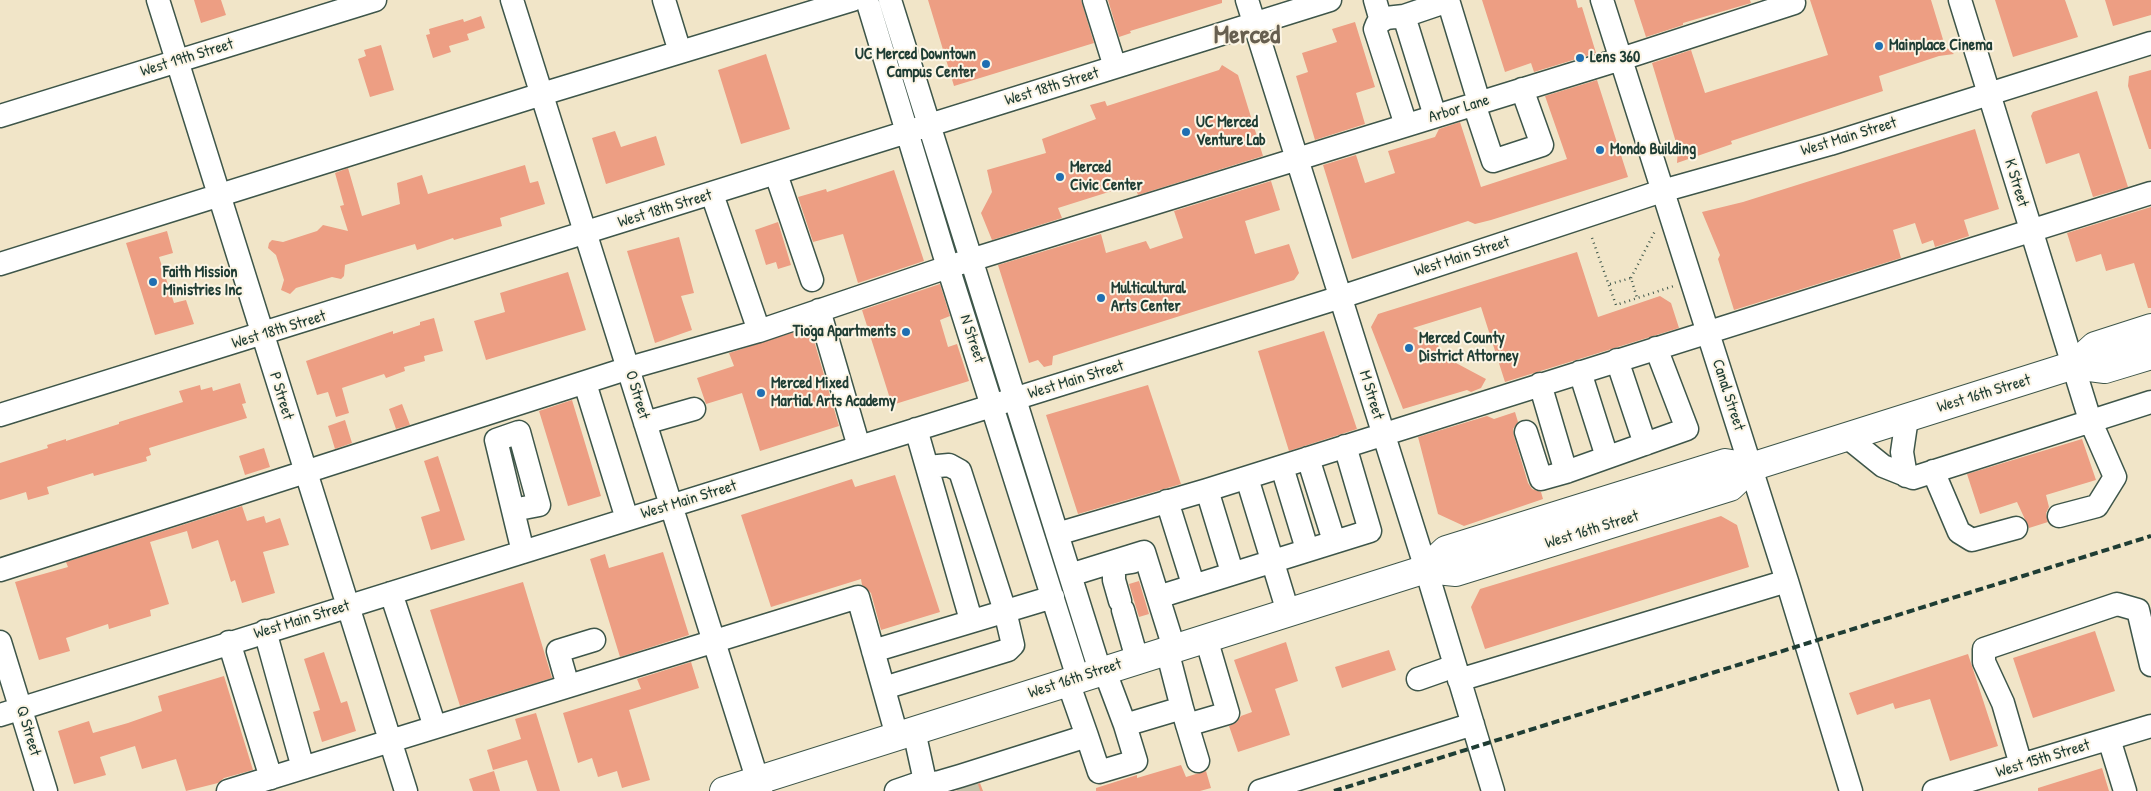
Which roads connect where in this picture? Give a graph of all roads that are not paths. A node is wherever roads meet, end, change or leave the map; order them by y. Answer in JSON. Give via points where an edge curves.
{"nodes":[{"id":1,"x":158,"y":0,"type":"edge"},
{"id":2,"x":375,"y":0,"type":"edge"},
{"id":3,"x":512,"y":0,"type":"edge"},
{"id":4,"x":664,"y":0,"type":"edge"},
{"id":5,"x":852,"y":0,"type":"edge"},
{"id":6,"x":868,"y":0,"type":"edge"},
{"id":7,"x":890,"y":0,"type":"edge"},
{"id":8,"x":1094,"y":0,"type":"edge"},
{"id":9,"x":1247,"y":0,"type":"edge"},
{"id":10,"x":1330,"y":0,"type":"edge"},
{"id":11,"x":1448,"y":0,"type":"edge"},
{"id":12,"x":1602,"y":0,"type":"edge"},
{"id":13,"x":1793,"y":0,"type":"edge"},
{"id":14,"x":1960,"y":0,"type":"edge"},
{"id":15,"x":1404,"y":16,"type":"junction"},
{"id":16,"x":1377,"y":17,"type":"edge"},
{"id":17,"x":1254,"y":24,"type":"junction"},
{"id":18,"x":2151,"y":43,"type":"edge"},
{"id":19,"x":680,"y":52,"type":"junction"},
{"id":20,"x":1621,"y":59,"type":"junction"},
{"id":21,"x":177,"y":61,"type":"junction"},
{"id":22,"x":1116,"y":67,"type":"junction"},
{"id":23,"x":1522,"y":89,"type":"junction"},
{"id":24,"x":542,"y":94,"type":"junction"},
{"id":25,"x":1989,"y":94,"type":"junction"},
{"id":26,"x":1476,"y":103,"type":"junction"},
{"id":27,"x":0,"y":116,"type":"edge"},
{"id":28,"x":1435,"y":116,"type":"junction"},
{"id":29,"x":1406,"y":125,"type":"junction"},
{"id":30,"x":929,"y":126,"type":"junction"},
{"id":31,"x":908,"y":133,"type":"junction"},
{"id":32,"x":1297,"y":159,"type":"junction"},
{"id":33,"x":776,"y":174,"type":"junction"},
{"id":34,"x":1662,"y":191,"type":"junction"},
{"id":35,"x":2151,"y":193,"type":"edge"},
{"id":36,"x":712,"y":194,"type":"junction"},
{"id":37,"x":219,"y":195,"type":"junction"},
{"id":38,"x":2030,"y":232,"type":"junction"},
{"id":39,"x":585,"y":234,"type":"junction"},
{"id":40,"x":972,"y":260,"type":"junction"},
{"id":41,"x":0,"y":264,"type":"edge"},
{"id":42,"x":948,"y":267,"type":"junction"},
{"id":43,"x":812,"y":280,"type":"dead end"},
{"id":44,"x":1341,"y":297,"type":"junction"},
{"id":45,"x":819,"y":310,"type":"junction"},
{"id":46,"x":2151,"y":328,"type":"edge"},
{"id":47,"x":759,"y":331,"type":"junction"},
{"id":48,"x":1708,"y":332,"type":"junction"},
{"id":49,"x":262,"y":335,"type":"junction"},
{"id":50,"x":1656,"y":348,"type":"junction"},
{"id":51,"x":2151,"y":354,"type":"edge"},
{"id":52,"x":1618,"y":360,"type":"junction"},
{"id":53,"x":2074,"y":365,"type":"junction"},
{"id":54,"x":628,"y":368,"type":"junction"},
{"id":55,"x":1580,"y":372,"type":"junction"},
{"id":56,"x":1540,"y":384,"type":"junction"},
{"id":57,"x":588,"y":393,"type":"dead end"},
{"id":58,"x":1015,"y":398,"type":"junction"},
{"id":59,"x":2151,"y":402,"type":"edge"},
{"id":60,"x":993,"y":405,"type":"junction"},
{"id":61,"x":694,"y":409,"type":"dead end"},
{"id":62,"x":0,"y":415,"type":"edge"},
{"id":63,"x":1907,"y":418,"type":"junction"},
{"id":64,"x":2090,"y":420,"type":"junction"},
{"id":65,"x":645,"y":423,"type":"junction"},
{"id":66,"x":916,"y":429,"type":"junction"},
{"id":67,"x":1526,"y":432,"type":"dead end"},
{"id":68,"x":1383,"y":434,"type":"junction"},
{"id":69,"x":1847,"y":437,"type":"junction"},
{"id":70,"x":1645,"y":444,"type":"junction"},
{"id":71,"x":1344,"y":446,"type":"junction"},
{"id":72,"x":859,"y":447,"type":"junction"},
{"id":73,"x":1607,"y":457,"type":"junction"},
{"id":74,"x":1308,"y":458,"type":"junction"},
{"id":75,"x":1282,"y":466,"type":"junction"},
{"id":76,"x":927,"y":467,"type":"junction"},
{"id":77,"x":1751,"y":467,"type":"junction"},
{"id":78,"x":305,"y":471,"type":"junction"},
{"id":79,"x":1933,"y":471,"type":"junction"},
{"id":80,"x":1566,"y":472,"type":"junction"},
{"id":81,"x":1906,"y":476,"type":"junction"},
{"id":82,"x":1247,"y":478,"type":"junction"},
{"id":83,"x":1207,"y":490,"type":"junction"},
{"id":84,"x":1167,"y":502,"type":"junction"},
{"id":85,"x":671,"y":506,"type":"junction"},
{"id":86,"x":513,"y":510,"type":"dead end"},
{"id":87,"x":2059,"y":516,"type":"dead end"},
{"id":88,"x":627,"y":519,"type":"junction"},
{"id":89,"x":2016,"y":528,"type":"dead end"},
{"id":90,"x":1057,"y":534,"type":"junction"},
{"id":91,"x":1334,"y":541,"type":"junction"},
{"id":92,"x":1307,"y":549,"type":"junction"},
{"id":93,"x":523,"y":552,"type":"junction"},
{"id":94,"x":1272,"y":560,"type":"junction"},
{"id":95,"x":1426,"y":569,"type":"junction"},
{"id":96,"x":0,"y":570,"type":"edge"},
{"id":97,"x":1232,"y":572,"type":"junction"},
{"id":98,"x":1070,"y":575,"type":"junction"},
{"id":99,"x":1787,"y":581,"type":"junction"},
{"id":100,"x":1193,"y":584,"type":"junction"},
{"id":101,"x":391,"y":593,"type":"junction"},
{"id":102,"x":1053,"y":597,"type":"junction"},
{"id":103,"x":1158,"y":597,"type":"junction"},
{"id":104,"x":347,"y":607,"type":"junction"},
{"id":105,"x":1005,"y":611,"type":"junction"},
{"id":106,"x":1288,"y":612,"type":"junction"},
{"id":107,"x":971,"y":620,"type":"junction"},
{"id":108,"x":1165,"y":620,"type":"junction"},
{"id":109,"x":265,"y":631,"type":"junction"},
{"id":110,"x":1206,"y":638,"type":"junction"},
{"id":111,"x":594,"y":640,"type":"dead end"},
{"id":112,"x":714,"y":641,"type":"junction"},
{"id":113,"x":0,"y":642,"type":"edge"},
{"id":114,"x":230,"y":642,"type":"junction"},
{"id":115,"x":1170,"y":649,"type":"junction"},
{"id":116,"x":873,"y":651,"type":"junction"},
{"id":117,"x":1137,"y":659,"type":"junction"},
{"id":118,"x":2151,"y":665,"type":"edge"},
{"id":119,"x":1457,"y":673,"type":"junction"},
{"id":120,"x":1088,"y":675,"type":"junction"},
{"id":121,"x":1418,"y":679,"type":"dead end"},
{"id":122,"x":568,"y":686,"type":"junction"},
{"id":123,"x":884,"y":688,"type":"junction"},
{"id":124,"x":10,"y":712,"type":"edge"},
{"id":125,"x":1185,"y":716,"type":"junction"},
{"id":126,"x":1473,"y":724,"type":"junction"},
{"id":127,"x":1125,"y":725,"type":"junction"},
{"id":128,"x":2151,"y":726,"type":"edge"},
{"id":129,"x":435,"y":727,"type":"junction"},
{"id":130,"x":905,"y":734,"type":"junction"},
{"id":131,"x":1087,"y":736,"type":"junction"},
{"id":132,"x":2109,"y":739,"type":"junction"},
{"id":133,"x":390,"y":741,"type":"junction"},
{"id":134,"x":1198,"y":762,"type":"dead end"},
{"id":135,"x":1000,"y":764,"type":"junction"},
{"id":136,"x":2022,"y":765,"type":"junction"},
{"id":137,"x":303,"y":768,"type":"junction"},
{"id":138,"x":271,"y":778,"type":"junction"},
{"id":139,"x":980,"y":783,"type":"tunnel mouth"},
{"id":140,"x":760,"y":786,"type":"edge"},
{"id":141,"x":944,"y":787,"type":"edge"},
{"id":142,"x":46,"y":791,"type":"edge"},
{"id":143,"x":228,"y":791,"type":"edge"},
{"id":144,"x":406,"y":791,"type":"edge"},
{"id":145,"x":724,"y":791,"type":"edge"},
{"id":146,"x":896,"y":791,"type":"edge"},
{"id":147,"x":1260,"y":791,"type":"edge"},
{"id":148,"x":1493,"y":791,"type":"edge"},
{"id":149,"x":1851,"y":791,"type":"edge"},
{"id":150,"x":1934,"y":791,"type":"edge"},
{"id":151,"x":2126,"y":791,"type":"edge"}],
"edges":[{"from":1,"to":21,"type":"street","name":"P Street"},
{"from":2,"to":21,"type":"street","name":"West 19th Street"},
{"from":3,"to":24,"type":"street","name":"O Street"},
{"from":4,"to":19,"type":"street"},
{"from":5,"to":19,"type":"street"},
{"from":6,"to":31,"type":"street","name":"N Street"},
{"from":7,"to":30,"type":"street","name":"N Street"},
{"from":8,"to":22,"type":"street"},
{"from":9,"to":17,"type":"street","name":"M Street"},
{"from":10,"to":17,"type":"street","name":"West 18th Street"},
{"from":11,"to":15,"type":"street"},
{"from":11,"to":26,"type":"street"},
{"from":12,"to":20,"type":"street","name":"Canal Street"},
{"from":13,"to":20,"type":"street","name":"Arbor Lane","via":[[1794,3]]},
{"from":14,"to":25,"type":"street","name":"K Street"},
{"from":15,"to":16,"type":"street"},
{"from":15,"to":28,"type":"street"},
{"from":16,"to":29,"type":"street"},
{"from":17,"to":22,"type":"street","name":"West 18th Street"},
{"from":17,"to":32,"type":"street","name":"M Street"},
{"from":18,"to":25,"type":"street","name":"West Main Street"},
{"from":19,"to":24,"type":"street"},
{"from":20,"to":23,"type":"street","name":"Arbor Lane"},
{"from":20,"to":34,"type":"street","name":"Canal Street"},
{"from":21,"to":27,"type":"street","name":"West 19th Street"},
{"from":21,"to":37,"type":"street","name":"P Street"},
{"from":22,"to":30,"type":"street","name":"West 18th Street"},
{"from":23,"to":26,"type":"street","name":"Arbor Lane"},
{"from":23,"to":26,"type":"street","via":[[1542,145],[1493,161]]},
{"from":24,"to":37,"type":"street"},
{"from":24,"to":39,"type":"street","name":"O Street"},
{"from":25,"to":34,"type":"street","name":"West Main Street","via":[[1830,144]]},
{"from":25,"to":38,"type":"street","name":"K Street"},
{"from":26,"to":28,"type":"street","name":"Arbor Lane"},
{"from":28,"to":29,"type":"street","name":"Arbor Lane"},
{"from":29,"to":32,"type":"street","name":"Arbor Lane"},
{"from":30,"to":31,"type":"street","name":"West 18th Street"},
{"from":30,"to":40,"type":"street","name":"N Street"},
{"from":31,"to":33,"type":"street","name":"West 18th Street"},
{"from":31,"to":42,"type":"street","name":"N Street"},
{"from":32,"to":40,"type":"street","name":"Arbor Lane"},
{"from":32,"to":44,"type":"street","name":"M Street"},
{"from":33,"to":36,"type":"street","name":"West 18th Street"},
{"from":33,"to":43,"type":"street"},
{"from":34,"to":44,"type":"street","name":"West Main Street"},
{"from":34,"to":48,"type":"street","name":"Canal Street"},
{"from":35,"to":38,"type":"street"},
{"from":36,"to":39,"type":"street","name":"West 18th Street"},
{"from":36,"to":47,"type":"street"},
{"from":37,"to":41,"type":"street"},
{"from":37,"to":49,"type":"street","name":"P Street"},
{"from":38,"to":48,"type":"street"},
{"from":38,"to":53,"type":"street","name":"K Street"},
{"from":39,"to":49,"type":"street","name":"West 18th Street"},
{"from":39,"to":54,"type":"street","name":"O Street"},
{"from":40,"to":42,"type":"street","name":"Arbor Lane"},
{"from":40,"to":58,"type":"street","name":"N Street"},
{"from":42,"to":45,"type":"street","name":"Arbor Lane"},
{"from":42,"to":60,"type":"street","name":"N Street"},
{"from":44,"to":58,"type":"street","name":"West Main Street"},
{"from":44,"to":68,"type":"street","name":"M Street"},
{"from":45,"to":47,"type":"street","name":"Arbor Lane"},
{"from":45,"to":72,"type":"street"},
{"from":46,"to":53,"type":"main road","name":"West 16th Street","via":[[2094,346]]},
{"from":47,"to":54,"type":"street","name":"Arbor Lane"},
{"from":48,"to":50,"type":"street"},
{"from":48,"to":77,"type":"street","name":"Canal Street"},
{"from":49,"to":62,"type":"street","name":"West 18th Street"},
{"from":49,"to":78,"type":"street","name":"P Street"},
{"from":50,"to":52,"type":"street"},
{"from":50,"to":70,"type":"street","via":[[1687,429]]},
{"from":51,"to":53,"type":"main road","name":"West 16th Street","via":[[2106,369]]},
{"from":52,"to":55,"type":"street"},
{"from":52,"to":70,"type":"street"},
{"from":53,"to":63,"type":"main road","name":"West 16th Street"},
{"from":53,"to":64,"type":"street","name":"K Street"},
{"from":54,"to":65,"type":"street","name":"O Street"},
{"from":54,"to":78,"type":"street","name":"Arbor Lane"},
{"from":55,"to":56,"type":"street"},
{"from":55,"to":73,"type":"street"},
{"from":56,"to":68,"type":"street"},
{"from":56,"to":80,"type":"street"},
{"from":57,"to":88,"type":"street"},
{"from":58,"to":60,"type":"street","name":"West Main Street"},
{"from":58,"to":90,"type":"street","name":"N Street"},
{"from":59,"to":64,"type":"street"},
{"from":60,"to":66,"type":"street","name":"West Main Street"},
{"from":60,"to":102,"type":"street","name":"N Street"},
{"from":61,"to":65,"type":"street"},
{"from":63,"to":69,"type":"main road","name":"West 16th Street"},
{"from":63,"to":81,"type":"street","via":[[1902,452]]},
{"from":64,"to":79,"type":"street"},
{"from":64,"to":87,"type":"street","name":"K Street","via":[[2115,477],[2097,506]]},
{"from":65,"to":85,"type":"street","name":"O Street"},
{"from":66,"to":72,"type":"street","name":"West Main Street"},
{"from":66,"to":76,"type":"street"},
{"from":67,"to":80,"type":"street","via":[[1541,479]]},
{"from":68,"to":71,"type":"street"},
{"from":68,"to":95,"type":"street","name":"M Street"},
{"from":69,"to":77,"type":"main road","name":"West 16th Street"},
{"from":69,"to":81,"type":"street","via":[[1883,466]]},
{"from":70,"to":73,"type":"street"},
{"from":71,"to":74,"type":"street"},
{"from":71,"to":91,"type":"street","via":[[1370,530]]},
{"from":72,"to":85,"type":"street","name":"West Main Street"},
{"from":73,"to":80,"type":"street"},
{"from":74,"to":75,"type":"street"},
{"from":74,"to":91,"type":"street"},
{"from":75,"to":82,"type":"street"},
{"from":75,"to":92,"type":"street"},
{"from":76,"to":105,"type":"street","via":[[949,465],[960,472]]},
{"from":76,"to":107,"type":"street"},
{"from":77,"to":95,"type":"main road","name":"West 16th Street","via":[[1725,463],[1538,521],[1446,550]]},
{"from":77,"to":99,"type":"street","name":"Canal Street"},
{"from":78,"to":96,"type":"street","name":"Arbor Lane"},
{"from":78,"to":104,"type":"street","name":"P Street"},
{"from":79,"to":81,"type":"street","via":[[1913,478]]},
{"from":79,"to":89,"type":"street","via":[[1959,532],[1972,540]]},
{"from":82,"to":83,"type":"street"},
{"from":82,"to":94,"type":"street"},
{"from":83,"to":84,"type":"street"},
{"from":83,"to":97,"type":"street"},
{"from":84,"to":90,"type":"street"},
{"from":84,"to":100,"type":"street"},
{"from":85,"to":88,"type":"street","name":"West Main Street"},
{"from":85,"to":112,"type":"street","name":"O Street"},
{"from":86,"to":93,"type":"street"},
{"from":88,"to":93,"type":"street","name":"West Main Street"},
{"from":90,"to":98,"type":"street","name":"N Street"},
{"from":91,"to":92,"type":"street"},
{"from":92,"to":94,"type":"street"},
{"from":93,"to":101,"type":"street","name":"West Main Street"},
{"from":94,"to":97,"type":"street"},
{"from":94,"to":106,"type":"street"},
{"from":95,"to":106,"type":"main road","name":"West 16th Street"},
{"from":95,"to":119,"type":"street","name":"M Street"},
{"from":97,"to":100,"type":"street"},
{"from":98,"to":103,"type":"street","via":[[1144,552]]},
{"from":98,"to":120,"type":"street","name":"N Street"},
{"from":99,"to":119,"type":"street"},
{"from":99,"to":149,"type":"street","name":"Canal Street"},
{"from":100,"to":103,"type":"street"},
{"from":101,"to":104,"type":"street","name":"West Main Street"},
{"from":101,"to":129,"type":"street"},
{"from":102,"to":105,"type":"street"},
{"from":102,"to":120,"type":"street","name":"N Street"},
{"from":103,"to":108,"type":"street"},
{"from":104,"to":109,"type":"street","name":"West Main Street"},
{"from":104,"to":133,"type":"street","name":"P Street"},
{"from":105,"to":107,"type":"street"},
{"from":105,"to":123,"type":"street","via":[[1013,645],[1008,650]]},
{"from":106,"to":110,"type":"main road","name":"West 16th Street"},
{"from":107,"to":116,"type":"street"},
{"from":108,"to":115,"type":"street"},
{"from":108,"to":117,"type":"street","via":[[1158,616],[1143,570],[1136,562],[1118,564],[1114,580]]},
{"from":109,"to":114,"type":"street","name":"West Main Street"},
{"from":109,"to":137,"type":"street"},
{"from":110,"to":115,"type":"main road","name":"West 16th Street"},
{"from":110,"to":125,"type":"street","via":[[1228,713]]},
{"from":111,"to":122,"type":"street","via":[[558,651]]},
{"from":112,"to":116,"type":"street","via":[[858,597]]},
{"from":112,"to":122,"type":"street"},
{"from":112,"to":140,"type":"street","name":"O Street"},
{"from":113,"to":124,"type":"street","name":"Q Street"},
{"from":114,"to":124,"type":"street","name":"West Main Street"},
{"from":114,"to":138,"type":"street"},
{"from":115,"to":117,"type":"main road","name":"West 16th Street"},
{"from":115,"to":125,"type":"street"},
{"from":116,"to":123,"type":"street"},
{"from":117,"to":120,"type":"main road","name":"West 16th Street"},
{"from":118,"to":136,"type":"street","via":[[2138,610],[2117,604],[1984,648],[1984,662],[2002,703]]},
{"from":119,"to":121,"type":"street"},
{"from":119,"to":126,"type":"street","name":"M Street"},
{"from":120,"to":127,"type":"street"},
{"from":120,"to":130,"type":"main road","name":"West 16th Street"},
{"from":120,"to":131,"type":"street"},
{"from":122,"to":129,"type":"street"},
{"from":123,"to":130,"type":"street"},
{"from":124,"to":142,"type":"street","name":"Q Street"},
{"from":125,"to":127,"type":"street"},
{"from":125,"to":134,"type":"street"},
{"from":126,"to":147,"type":"street"},
{"from":126,"to":148,"type":"street","name":"M Street"},
{"from":127,"to":131,"type":"street","via":[[1136,761],[1099,772]]},
{"from":128,"to":132,"type":"street","name":"West 15th Street"},
{"from":129,"to":133,"type":"street"},
{"from":130,"to":140,"type":"main road","name":"West 16th Street"},
{"from":130,"to":141,"type":"street"},
{"from":131,"to":135,"type":"street"},
{"from":132,"to":136,"type":"street","name":"West 15th Street"},
{"from":132,"to":151,"type":"street"},
{"from":133,"to":137,"type":"street"},
{"from":133,"to":144,"type":"street","name":"P Street"},
{"from":135,"to":139,"type":"street","via":[[986,781]]},
{"from":135,"to":141,"type":"street"},
{"from":136,"to":150,"type":"street","name":"West 15th Street"},
{"from":137,"to":138,"type":"street"},
{"from":138,"to":143,"type":"street"},
{"from":140,"to":145,"type":"main road","name":"West 16th Street"},
{"from":141,"to":146,"type":"street"}]}
